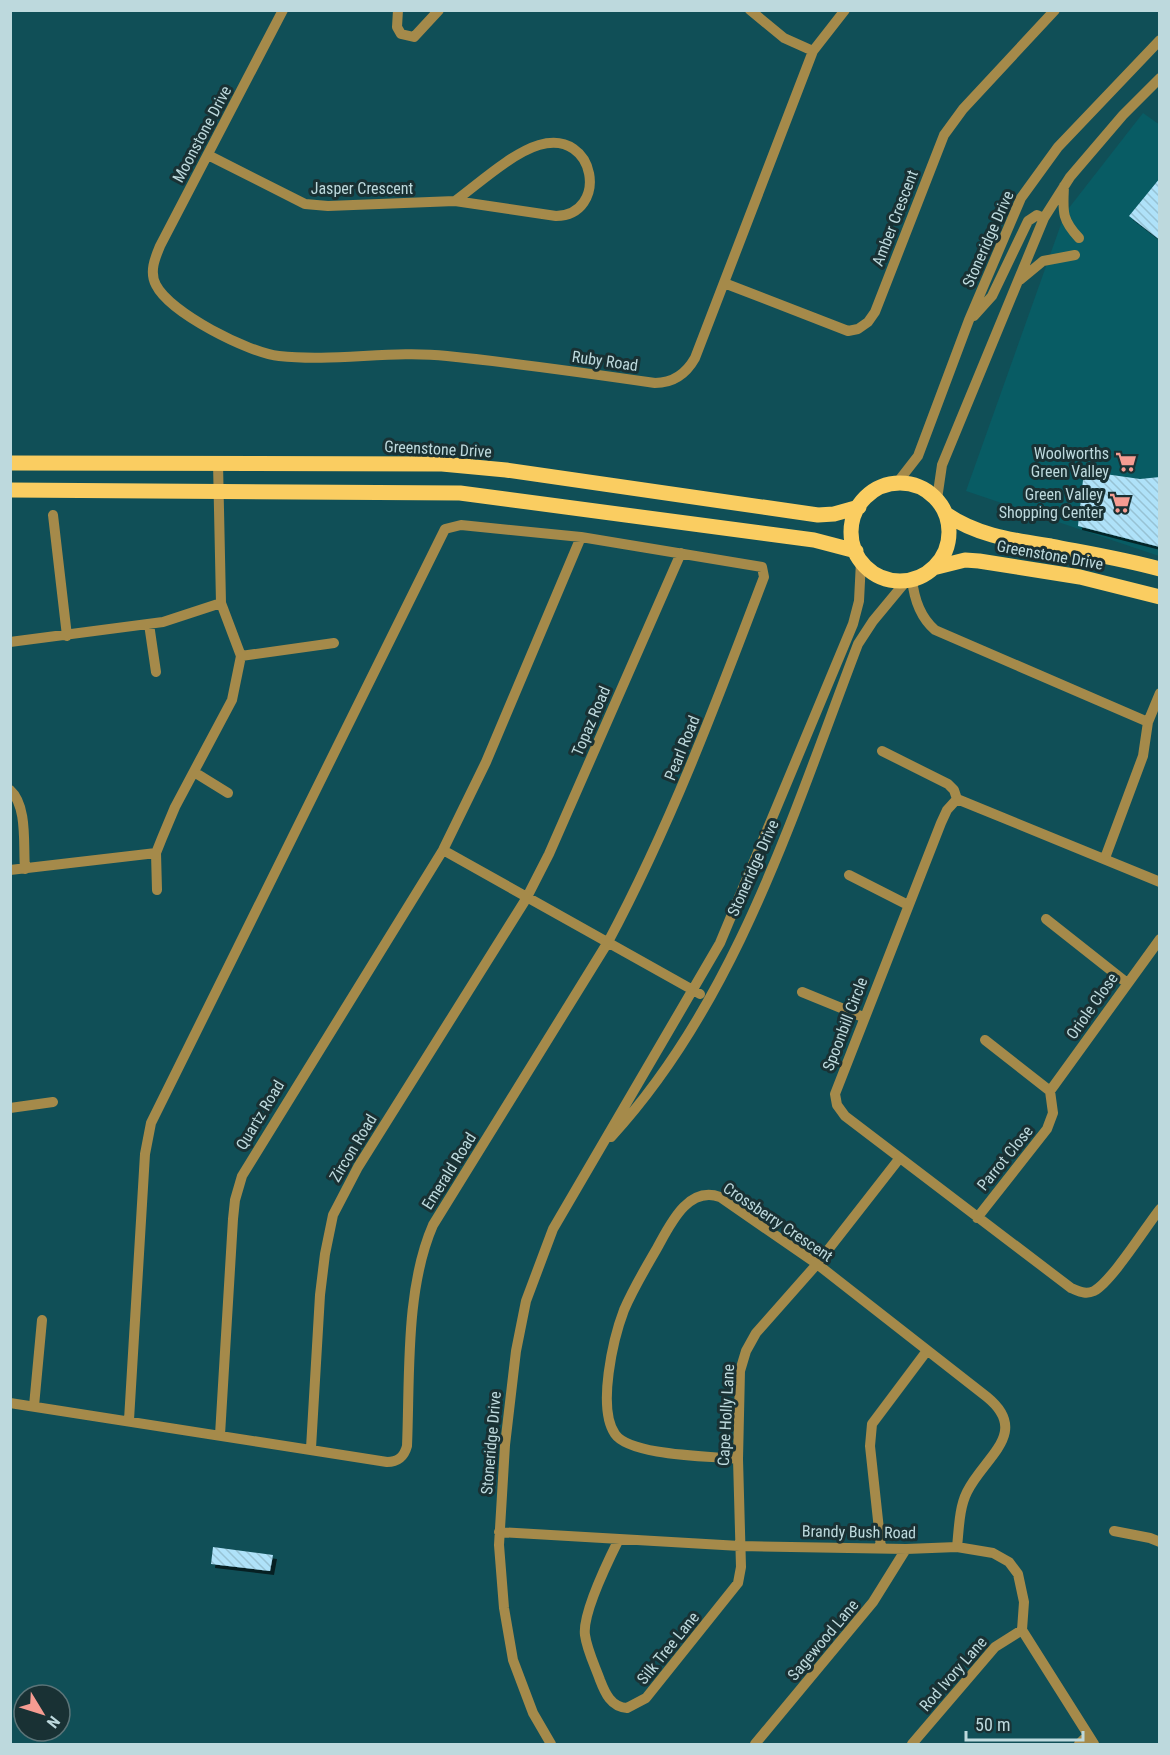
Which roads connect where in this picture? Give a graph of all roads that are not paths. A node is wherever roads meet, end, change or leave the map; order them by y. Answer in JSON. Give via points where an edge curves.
{"nodes":[{"id":1,"x":283,"y":10,"type":"edge"},
{"id":2,"x":398,"y":10,"type":"edge"},
{"id":3,"x":439,"y":10,"type":"edge"},
{"id":4,"x":750,"y":10,"type":"edge"},
{"id":5,"x":845,"y":10,"type":"edge"},
{"id":6,"x":1055,"y":10,"type":"edge"},
{"id":7,"x":1160,"y":40,"type":"edge"},
{"id":8,"x":813,"y":51,"type":"junction"},
{"id":9,"x":1160,"y":78,"type":"edge"},
{"id":10,"x":208,"y":155,"type":"junction"},
{"id":11,"x":1064,"y":186,"type":"junction"},
{"id":12,"x":455,"y":201,"type":"junction"},
{"id":13,"x":1044,"y":218,"type":"junction"},
{"id":14,"x":1079,"y":238,"type":"dead end"},
{"id":15,"x":1075,"y":255,"type":"dead end"},
{"id":16,"x":153,"y":273,"type":"joint"},
{"id":17,"x":724,"y":283,"type":"junction"},
{"id":18,"x":1016,"y":283,"type":"junction"},
{"id":19,"x":969,"y":321,"type":"junction"},
{"id":20,"x":10,"y":463,"type":"edge"},
{"id":21,"x":218,"y":463,"type":"junction"},
{"id":22,"x":897,"y":483,"type":"junction"},
{"id":23,"x":10,"y":490,"type":"edge"},
{"id":24,"x":217,"y":490,"type":"junction"},
{"id":25,"x":937,"y":500,"type":"junction"},
{"id":26,"x":859,"y":507,"type":"junction"},
{"id":27,"x":946,"y":514,"type":"junction"},
{"id":28,"x":53,"y":515,"type":"dead end"},
{"id":29,"x":581,"y":537,"type":"junction"},
{"id":30,"x":681,"y":553,"type":"junction"},
{"id":31,"x":859,"y":556,"type":"junction"},
{"id":32,"x":933,"y":568,"type":"junction"},
{"id":33,"x":1160,"y":569,"type":"edge"},
{"id":34,"x":910,"y":579,"type":"junction"},
{"id":35,"x":1160,"y":597,"type":"edge"},
{"id":36,"x":220,"y":603,"type":"junction"},
{"id":37,"x":149,"y":624,"type":"junction"},
{"id":38,"x":68,"y":636,"type":"junction"},
{"id":39,"x":10,"y":642,"type":"edge"},
{"id":40,"x":334,"y":643,"type":"dead end"},
{"id":41,"x":241,"y":656,"type":"junction"},
{"id":42,"x":156,"y":672,"type":"dead end"},
{"id":43,"x":1160,"y":693,"type":"edge"},
{"id":44,"x":1148,"y":722,"type":"junction"},
{"id":45,"x":882,"y":751,"type":"dead end"},
{"id":46,"x":194,"y":772,"type":"junction"},
{"id":47,"x":10,"y":790,"type":"edge"},
{"id":48,"x":228,"y":793,"type":"dead end"},
{"id":49,"x":957,"y":799,"type":"junction"},
{"id":50,"x":443,"y":850,"type":"junction"},
{"id":51,"x":156,"y":853,"type":"junction"},
{"id":52,"x":1105,"y":858,"type":"junction"},
{"id":53,"x":25,"y":869,"type":"junction"},
{"id":54,"x":10,"y":870,"type":"edge"},
{"id":55,"x":849,"y":875,"type":"dead end"},
{"id":56,"x":1160,"y":882,"type":"edge"},
{"id":57,"x":157,"y":890,"type":"dead end"},
{"id":58,"x":526,"y":899,"type":"junction"},
{"id":59,"x":908,"y":905,"type":"junction"},
{"id":60,"x":1046,"y":919,"type":"dead end"},
{"id":61,"x":1160,"y":939,"type":"edge"},
{"id":62,"x":608,"y":942,"type":"junction"},
{"id":63,"x":1127,"y":983,"type":"junction"},
{"id":64,"x":694,"y":991,"type":"junction"},
{"id":65,"x":802,"y":992,"type":"dead end"},
{"id":66,"x":708,"y":999,"type":"junction"},
{"id":67,"x":863,"y":1017,"type":"junction"},
{"id":68,"x":985,"y":1040,"type":"dead end"},
{"id":69,"x":1050,"y":1091,"type":"junction"},
{"id":70,"x":53,"y":1102,"type":"dead end"},
{"id":71,"x":10,"y":1108,"type":"edge"},
{"id":72,"x":597,"y":1152,"type":"junction"},
{"id":73,"x":899,"y":1160,"type":"junction"},
{"id":74,"x":1160,"y":1209,"type":"edge"},
{"id":75,"x":976,"y":1218,"type":"junction"},
{"id":76,"x":817,"y":1264,"type":"junction"},
{"id":77,"x":42,"y":1320,"type":"dead end"},
{"id":78,"x":926,"y":1352,"type":"junction"},
{"id":79,"x":10,"y":1403,"type":"edge"},
{"id":80,"x":34,"y":1406,"type":"junction"},
{"id":81,"x":129,"y":1420,"type":"junction"},
{"id":82,"x":220,"y":1435,"type":"junction"},
{"id":83,"x":310,"y":1448,"type":"junction"},
{"id":84,"x":738,"y":1459,"type":"junction"},
{"id":85,"x":1114,"y":1531,"type":"dead end"},
{"id":86,"x":499,"y":1532,"type":"junction"},
{"id":87,"x":600,"y":1538,"type":"junction"},
{"id":88,"x":619,"y":1539,"type":"junction"},
{"id":89,"x":1160,"y":1542,"type":"edge"},
{"id":90,"x":740,"y":1546,"type":"junction"},
{"id":91,"x":957,"y":1547,"type":"junction"},
{"id":92,"x":881,"y":1548,"type":"junction"},
{"id":93,"x":906,"y":1549,"type":"junction"},
{"id":94,"x":607,"y":1563,"type":"junction"},
{"id":95,"x":1022,"y":1630,"type":"junction"},
{"id":96,"x":1088,"y":1735,"type":"junction"},
{"id":97,"x":551,"y":1744,"type":"edge"},
{"id":98,"x":755,"y":1744,"type":"edge"},
{"id":99,"x":912,"y":1744,"type":"edge"},
{"id":100,"x":1079,"y":1744,"type":"edge"},
{"id":101,"x":1094,"y":1744,"type":"edge"}],
"edges":[{"from":1,"to":10,"type":"street","name":"Moonstone Drive"},
{"from":2,"to":3,"type":"street","via":[[397,27],[401,34],[414,37]]},
{"from":4,"to":8,"type":"street","via":[[784,38]]},
{"from":5,"to":8,"type":"street","name":"Ruby Road"},
{"from":6,"to":17,"type":"street","name":"Amber Crescent","via":[[963,109],[944,135],[885,289],[868,322],[848,331]]},
{"from":7,"to":19,"type":"street","name":"Stoneridge Drive","via":[[1082,120],[1035,176],[1012,216]]},
{"from":8,"to":17,"type":"street","name":"Ruby Road"},
{"from":9,"to":11,"type":"street"},
{"from":10,"to":12,"type":"street","name":"Jasper Crescent","via":[[305,204]]},
{"from":10,"to":16,"type":"street","name":"Moonstone Drive","via":[[160,246]]},
{"from":11,"to":13,"type":"street"},
{"from":11,"to":14,"type":"street","via":[[1065,219]]},
{"from":12,"to":12,"type":"street","name":"Jasper Crescent","via":[[521,153],[541,144],[575,148],[589,168],[588,194],[576,212],[567,216]]},
{"from":13,"to":18,"type":"street"},
{"from":13,"to":19,"type":"street","via":[[1037,215],[1028,221],[992,296]]},
{"from":15,"to":18,"type":"street","via":[[1043,261]]},
{"from":16,"to":17,"type":"street","name":"Ruby Road","via":[[156,286],[172,303],[214,330],[265,353],[446,356],[654,383],[673,380],[689,368]]},
{"from":18,"to":25,"type":"street","via":[[942,465]]},
{"from":19,"to":22,"type":"street","name":"Stoneridge Drive","via":[[918,456]]},
{"from":20,"to":21,"type":"main road","name":"Greenstone Drive"},
{"from":21,"to":24,"type":"street"},
{"from":21,"to":26,"type":"main road","name":"Greenstone Drive","via":[[442,464],[818,515]]},
{"from":22,"to":25,"type":"main road","via":[[917,486]]},
{"from":22,"to":26,"type":"main road","via":[[875,490]]},
{"from":23,"to":24,"type":"main road"},
{"from":24,"to":31,"type":"main road","via":[[482,495],[814,540]]},
{"from":24,"to":36,"type":"street"},
{"from":25,"to":27,"type":"main road"},
{"from":26,"to":31,"type":"main road","via":[[852,526]]},
{"from":27,"to":32,"type":"main road","via":[[947,546]]},
{"from":27,"to":33,"type":"main road","name":"Greenstone Drive","via":[[986,535]]},
{"from":28,"to":38,"type":"street"},
{"from":29,"to":30,"type":"street"},
{"from":29,"to":50,"type":"street","via":[[486,762]]},
{"from":29,"to":81,"type":"street","via":[[453,525],[436,546],[151,1123],[145,1154]]},
{"from":30,"to":58,"type":"street","name":"Topaz Road"},
{"from":30,"to":62,"type":"street","name":"Pearl Road","via":[[754,564],[762,567],[764,577],[694,762]]},
{"from":31,"to":34,"type":"main road","via":[[884,578]]},
{"from":31,"to":64,"type":"street","name":"Stoneridge Drive","via":[[859,601],[853,624],[756,863]]},
{"from":32,"to":34,"type":"main road"},
{"from":32,"to":35,"type":"main road","name":"Greenstone Drive","via":[[979,561],[1080,577]]},
{"from":34,"to":44,"type":"street","via":[[926,622],[935,630]]},
{"from":34,"to":66,"type":"street","name":"Stoneridge Drive","via":[[858,644],[774,862]]},
{"from":36,"to":37,"type":"street"},
{"from":36,"to":41,"type":"street"},
{"from":37,"to":38,"type":"street"},
{"from":37,"to":42,"type":"street"},
{"from":38,"to":39,"type":"street"},
{"from":40,"to":41,"type":"street"},
{"from":41,"to":46,"type":"street","via":[[232,700]]},
{"from":43,"to":44,"type":"street"},
{"from":44,"to":52,"type":"street","via":[[1143,756]]},
{"from":45,"to":49,"type":"street","via":[[948,784]]},
{"from":46,"to":48,"type":"street"},
{"from":46,"to":51,"type":"street"},
{"from":47,"to":53,"type":"street","via":[[20,807]]},
{"from":49,"to":52,"type":"street"},
{"from":49,"to":59,"type":"street","name":"Spoonbill Circle","via":[[947,810]]},
{"from":50,"to":58,"type":"street"},
{"from":50,"to":82,"type":"street","name":"Quartz Road","via":[[242,1176],[233,1219]]},
{"from":51,"to":53,"type":"street"},
{"from":51,"to":57,"type":"street"},
{"from":52,"to":56,"type":"street"},
{"from":53,"to":54,"type":"street"},
{"from":55,"to":59,"type":"street"},
{"from":58,"to":62,"type":"street"},
{"from":58,"to":83,"type":"street","name":"Zircon Road","via":[[357,1167],[333,1215],[324,1254]]},
{"from":59,"to":67,"type":"street","name":"Spoonbill Circle"},
{"from":60,"to":63,"type":"street"},
{"from":61,"to":63,"type":"street","name":"Oriole Close"},
{"from":62,"to":64,"type":"street"},
{"from":62,"to":83,"type":"street","name":"Emerald Road","via":[[424,1246],[415,1287],[407,1446],[402,1457],[394,1462]]},
{"from":63,"to":69,"type":"street","name":"Oriole Close"},
{"from":64,"to":66,"type":"street"},
{"from":64,"to":72,"type":"street","name":"Stoneridge Drive"},
{"from":65,"to":67,"type":"street"},
{"from":66,"to":72,"type":"street","name":"Stoneridge Drive","via":[[646,1096]]},
{"from":67,"to":73,"type":"street","name":"Spoonbill Circle","via":[[836,1089],[836,1100],[845,1116]]},
{"from":68,"to":69,"type":"street"},
{"from":69,"to":75,"type":"street","name":"Parrot Close","via":[[1053,1113],[1047,1129]]},
{"from":70,"to":71,"type":"street"},
{"from":72,"to":86,"type":"street","name":"Stoneridge Drive","via":[[553,1230],[526,1301],[505,1445]]},
{"from":73,"to":75,"type":"street","name":"Spoonbill Circle"},
{"from":73,"to":76,"type":"street","name":"Cape Holly Lane"},
{"from":74,"to":75,"type":"street","name":"Spoonbill Circle","via":[[1107,1279],[1094,1291],[1083,1293]]},
{"from":76,"to":78,"type":"street","name":"Crossberry Crescent"},
{"from":76,"to":84,"type":"street","name":"Cape Holly Lane","via":[[756,1333],[746,1351],[740,1371]]},
{"from":76,"to":84,"type":"street","name":"Crossberry Crescent","via":[[720,1197],[702,1196],[679,1211],[623,1312],[607,1403],[616,1437],[642,1449]]},
{"from":77,"to":80,"type":"street"},
{"from":78,"to":91,"type":"street","name":"Crossberry Crescent","via":[[995,1404],[1005,1423],[1002,1442],[964,1500]]},
{"from":78,"to":92,"type":"street","via":[[872,1424],[870,1446]]},
{"from":79,"to":80,"type":"street"},
{"from":80,"to":81,"type":"street"},
{"from":81,"to":82,"type":"street"},
{"from":82,"to":83,"type":"street"},
{"from":84,"to":90,"type":"street","name":"Cape Holly Lane"},
{"from":85,"to":89,"type":"street"},
{"from":86,"to":87,"type":"street","name":"Brandy Bush Road"},
{"from":86,"to":97,"type":"street","name":"Stoneridge Drive","via":[[504,1608],[513,1660],[533,1713]]},
{"from":87,"to":88,"type":"street","name":"Brandy Bush Road"},
{"from":87,"to":94,"type":"street"},
{"from":88,"to":90,"type":"street","name":"Brandy Bush Road"},
{"from":88,"to":94,"type":"street","name":"Silk Tree Lane"},
{"from":90,"to":92,"type":"street","name":"Brandy Bush Road"},
{"from":90,"to":94,"type":"street","name":"Silk Tree Lane","via":[[741,1567],[735,1589],[646,1698],[627,1708],[615,1705],[607,1696],[585,1636],[585,1623]]},
{"from":91,"to":93,"type":"street","name":"Brandy Bush Road"},
{"from":91,"to":95,"type":"street","name":"Brandy Bush Road","via":[[993,1553],[1014,1568],[1023,1593]]},
{"from":92,"to":93,"type":"street","name":"Brandy Bush Road"},
{"from":93,"to":98,"type":"street","name":"Sagewood Lane","via":[[873,1602]]},
{"from":95,"to":96,"type":"street"},
{"from":95,"to":99,"type":"street","name":"Rod Ivory Lane","via":[[995,1647]]},
{"from":96,"to":100,"type":"street"},
{"from":96,"to":101,"type":"street"}]}
